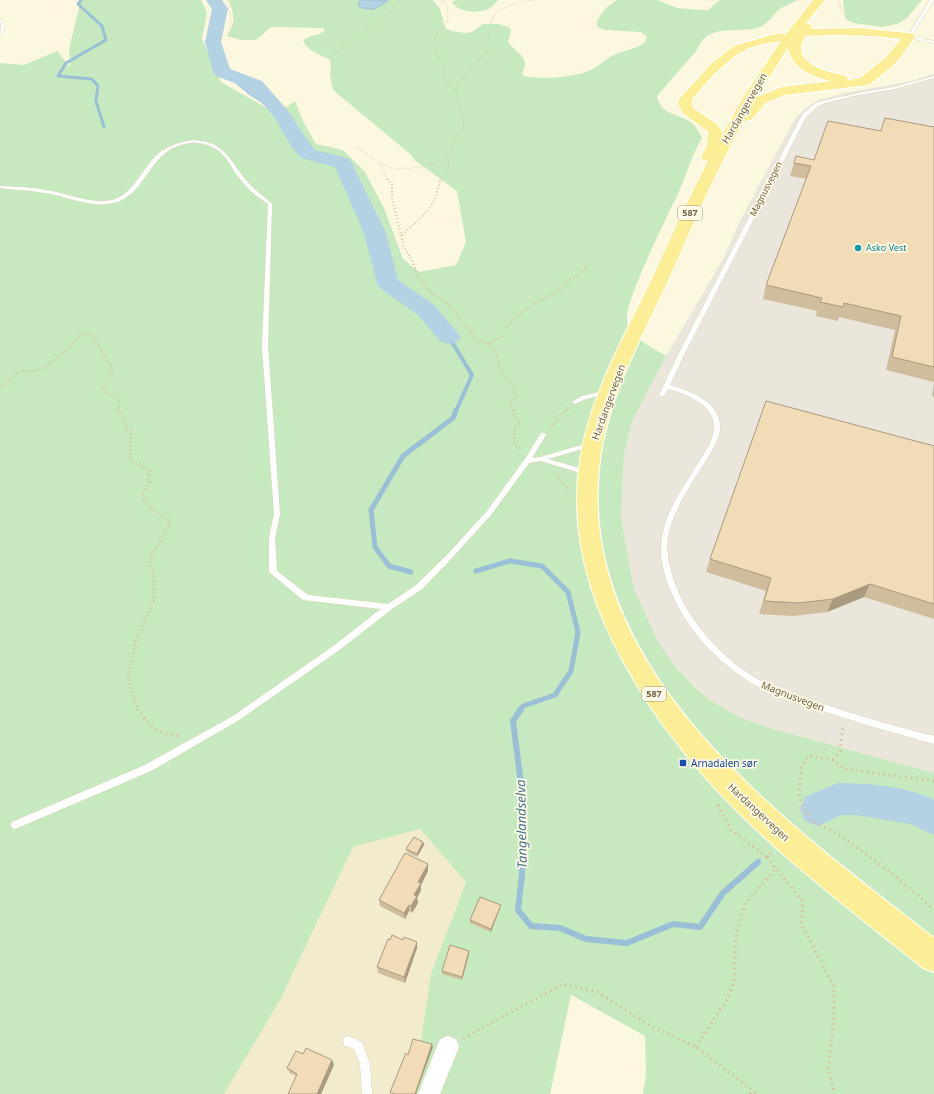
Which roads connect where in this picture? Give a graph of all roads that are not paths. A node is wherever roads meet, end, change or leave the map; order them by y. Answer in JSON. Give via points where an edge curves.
{"nodes":[{"id":1,"x":819,"y":0,"type":"edge"},
{"id":2,"x":826,"y":0,"type":"edge"},
{"id":3,"x":932,"y":0,"type":"edge"},
{"id":4,"x":0,"y":20,"type":"edge"},
{"id":5,"x":809,"y":33,"type":"dead end"},
{"id":6,"x":0,"y":34,"type":"edge"},
{"id":7,"x":780,"y":37,"type":"dead end"},
{"id":8,"x":909,"y":37,"type":"junction"},
{"id":9,"x":934,"y":42,"type":"edge"},
{"id":10,"x":774,"y":58,"type":"junction"},
{"id":11,"x":873,"y":75,"type":"junction"},
{"id":12,"x":934,"y":77,"type":"edge"},
{"id":13,"x":687,"y":109,"type":"junction"},
{"id":14,"x":0,"y":187,"type":"edge"},
{"id":15,"x":700,"y":192,"type":"junction"},
{"id":16,"x":684,"y":226,"type":"junction"},
{"id":17,"x":666,"y":386,"type":"junction"},
{"id":18,"x":610,"y":392,"type":"junction"},
{"id":19,"x":662,"y":394,"type":"dead end"},
{"id":20,"x":575,"y":402,"type":"road end"},
{"id":21,"x":543,"y":435,"type":"road end"},
{"id":22,"x":593,"y":443,"type":"junction"},
{"id":23,"x":541,"y":459,"type":"junction"},
{"id":24,"x":527,"y":461,"type":"junction"},
{"id":25,"x":588,"y":473,"type":"junction"},
{"id":26,"x":389,"y":607,"type":"junction"},
{"id":27,"x":934,"y":740,"type":"edge"},
{"id":28,"x":15,"y":825,"type":"dead end"},
{"id":29,"x":934,"y":957,"type":"edge"},
{"id":30,"x":348,"y":1041,"type":"dead end"},
{"id":31,"x":448,"y":1046,"type":"road end"},
{"id":32,"x":367,"y":1094,"type":"edge"},
{"id":33,"x":429,"y":1094,"type":"edge"}],
"edges":[{"from":1,"to":10,"type":"main road","name":"Hardangervegen","number":"587"},
{"from":2,"to":11,"type":"main road","via":[[796,42],[794,48],[797,57],[810,69],[832,78],[858,79]]},
{"from":3,"to":8,"type":"lane"},
{"from":4,"to":6,"type":"lane"},
{"from":5,"to":8,"type":"main road","via":[[867,31]]},
{"from":7,"to":13,"type":"main road","via":[[745,44],[725,56],[688,96],[684,104]]},
{"from":8,"to":9,"type":"lane"},
{"from":8,"to":11,"type":"main road","number":"587","via":[[897,54]]},
{"from":10,"to":13,"type":"main road","number":"587","via":[[760,66],[734,106],[722,113],[704,114]]},
{"from":10,"to":15,"type":"main road","name":"Hardangervegen","number":"587","via":[[737,117]]},
{"from":11,"to":15,"type":"main road","number":"587","via":[[864,82],[791,89],[761,100],[745,118],[720,171]]},
{"from":12,"to":17,"type":"lane","name":"Magnusvegen","via":[[824,102],[816,105],[804,116]]},
{"from":13,"to":16,"type":"main road","number":"587","via":[[712,126],[715,138],[691,192]]},
{"from":14,"to":26,"type":"lane","via":[[44,191],[95,203],[114,201],[129,192],[166,150],[180,143],[208,143],[220,149],[244,181],[270,204],[265,346],[277,514],[272,538],[273,572],[306,598]]},
{"from":15,"to":16,"type":"main road","name":"Hardangervegen","number":"587"},
{"from":16,"to":18,"type":"main road","name":"Hardangervegen","number":"587"},
{"from":17,"to":19,"type":"lane","name":"Magnusvegen"},
{"from":17,"to":27,"type":"lane","name":"Magnusvegen","via":[[700,400],[717,417],[718,424],[711,446],[676,506],[665,538],[668,576],[688,617],[713,647],[754,680],[784,694],[843,715]]},
{"from":18,"to":20,"type":"lane","via":[[593,394]]},
{"from":18,"to":22,"type":"main road","name":"Hardangervegen","number":"587"},
{"from":21,"to":24,"type":"lane"},
{"from":22,"to":23,"type":"lane"},
{"from":22,"to":25,"type":"main road","name":"Hardangervegen","number":"587"},
{"from":23,"to":24,"type":"lane"},
{"from":23,"to":25,"type":"lane"},
{"from":24,"to":26,"type":"lane","via":[[490,513],[448,558],[419,587]]},
{"from":25,"to":29,"type":"main road","name":"Hardangervegen","number":"587","via":[[589,532],[599,579],[616,625],[657,698],[730,786],[816,863]]},
{"from":26,"to":28,"type":"lane","via":[[336,649],[242,714],[148,768]]},
{"from":30,"to":32,"type":"lane","via":[[358,1046],[363,1056]]},
{"from":31,"to":33,"type":"street"}]}
